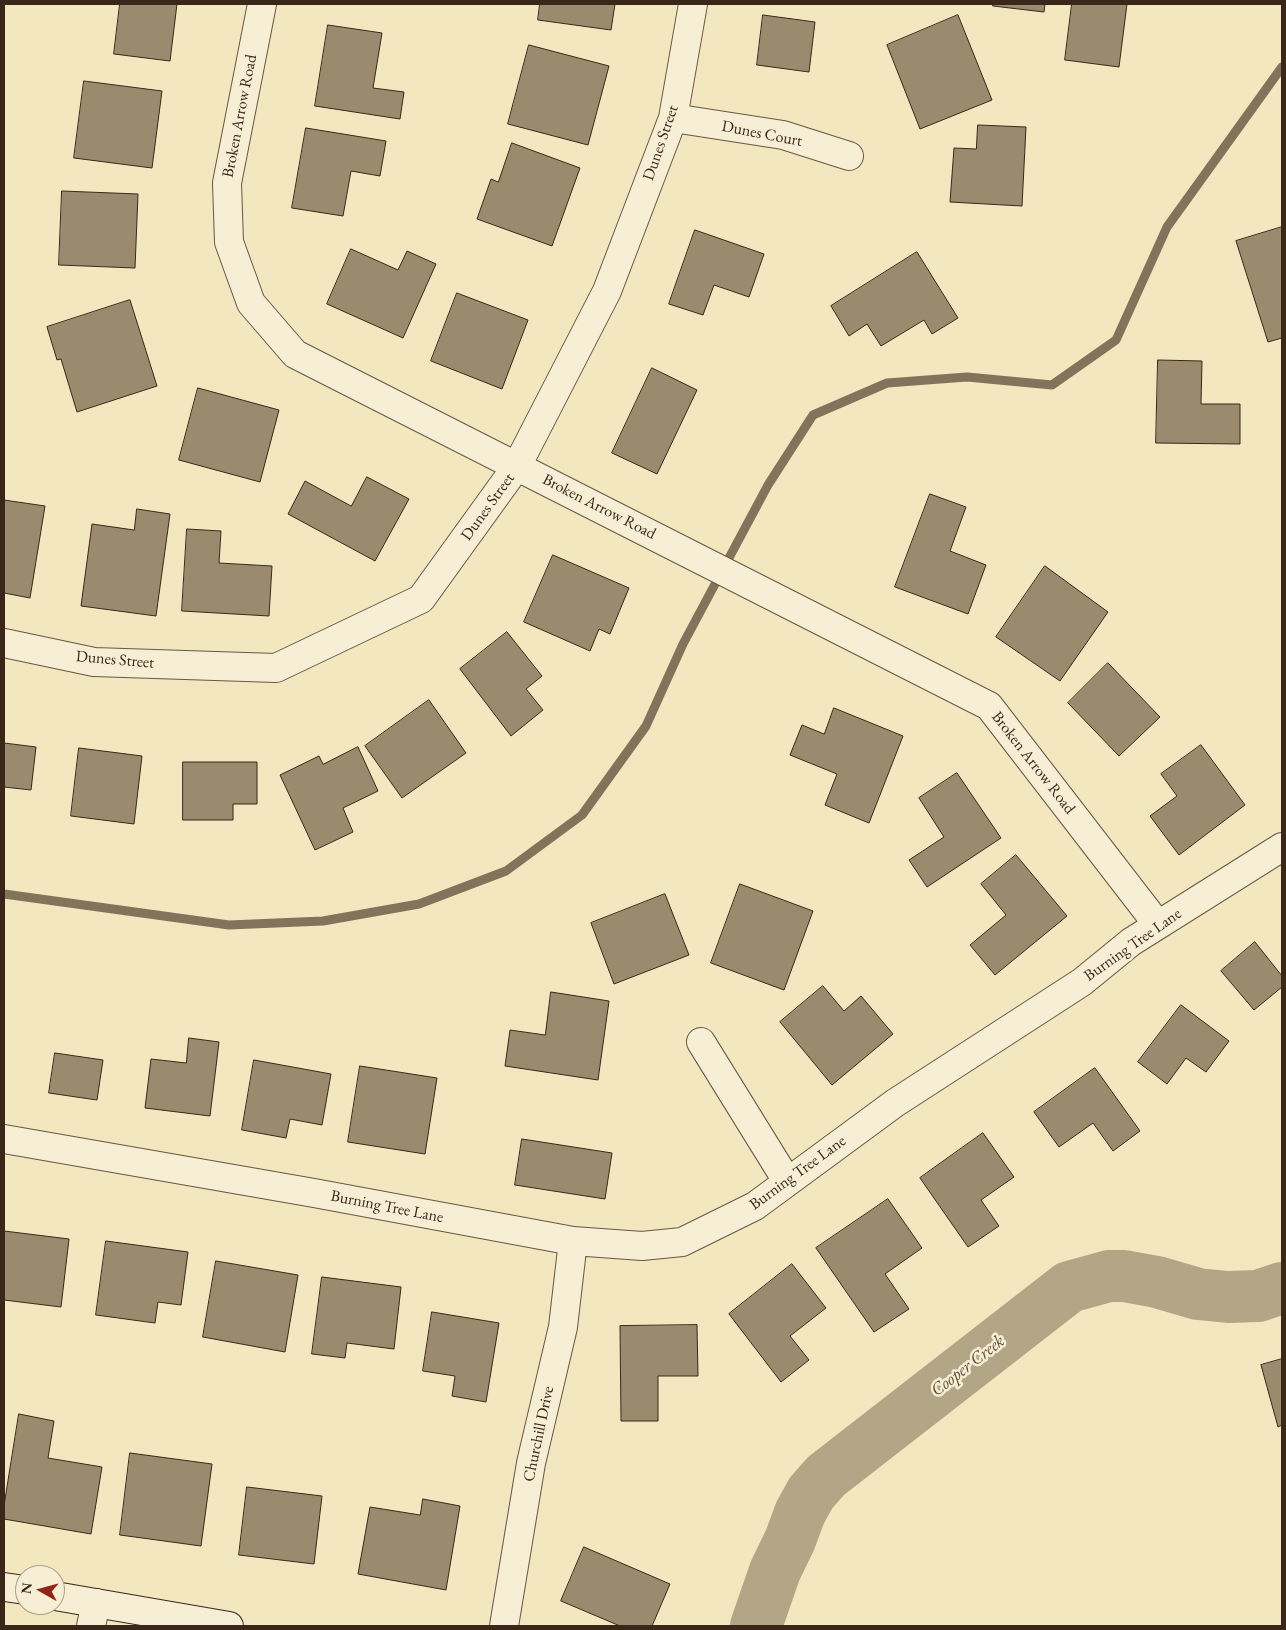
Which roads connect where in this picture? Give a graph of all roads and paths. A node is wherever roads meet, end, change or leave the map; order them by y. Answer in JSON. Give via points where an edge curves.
{"nodes":[{"id":1,"x":262,"y":4,"type":"edge"},
{"id":2,"x":693,"y":4,"type":"edge"},
{"id":3,"x":673,"y":118,"type":"junction"},
{"id":4,"x":849,"y":156,"type":"dead end"},
{"id":5,"x":517,"y":466,"type":"junction"},
{"id":6,"x":4,"y":643,"type":"edge"},
{"id":7,"x":1282,"y":847,"type":"edge"},
{"id":8,"x":1158,"y":925,"type":"junction"},
{"id":9,"x":701,"y":1042,"type":"dead end"},
{"id":10,"x":4,"y":1139,"type":"edge"},
{"id":11,"x":787,"y":1181,"type":"junction"},
{"id":12,"x":574,"y":1241,"type":"junction"},
{"id":13,"x":65,"y":1601,"type":"edge"},
{"id":14,"x":94,"y":1615,"type":"edge"},
{"id":15,"x":229,"y":1626,"type":"edge"},
{"id":16,"x":504,"y":1626,"type":"edge"}],
"edges":[{"from":1,"to":5,"type":"street","name":"Broken Arrow Road","via":[[226,183],[229,242],[251,303],[295,354]]},
{"from":2,"to":3,"type":"street","name":"Dunes Street"},
{"from":3,"to":4,"type":"street","name":"Dunes Court","via":[[783,135]]},
{"from":3,"to":5,"type":"street","name":"Dunes Street","via":[[606,291]]},
{"from":5,"to":6,"type":"street","name":"Dunes Street","via":[[421,599],[276,668],[94,662]]},
{"from":5,"to":8,"type":"street","name":"Broken Arrow Road","via":[[989,706]]},
{"from":7,"to":8,"type":"street","name":"Burning Tree Lane"},
{"from":8,"to":11,"type":"street","name":"Burning Tree Lane","via":[[1131,942],[1082,982],[895,1103]]},
{"from":9,"to":11,"type":"street"},
{"from":10,"to":12,"type":"street","name":"Burning Tree Lane"},
{"from":11,"to":12,"type":"street","name":"Burning Tree Lane","via":[[755,1206],[682,1242],[642,1246]]},
{"from":12,"to":16,"type":"street","name":"Churchill Drive","via":[[563,1327],[532,1463]]},
{"from":13,"to":14,"type":"street"},
{"from":14,"to":15,"type":"street"}]}
